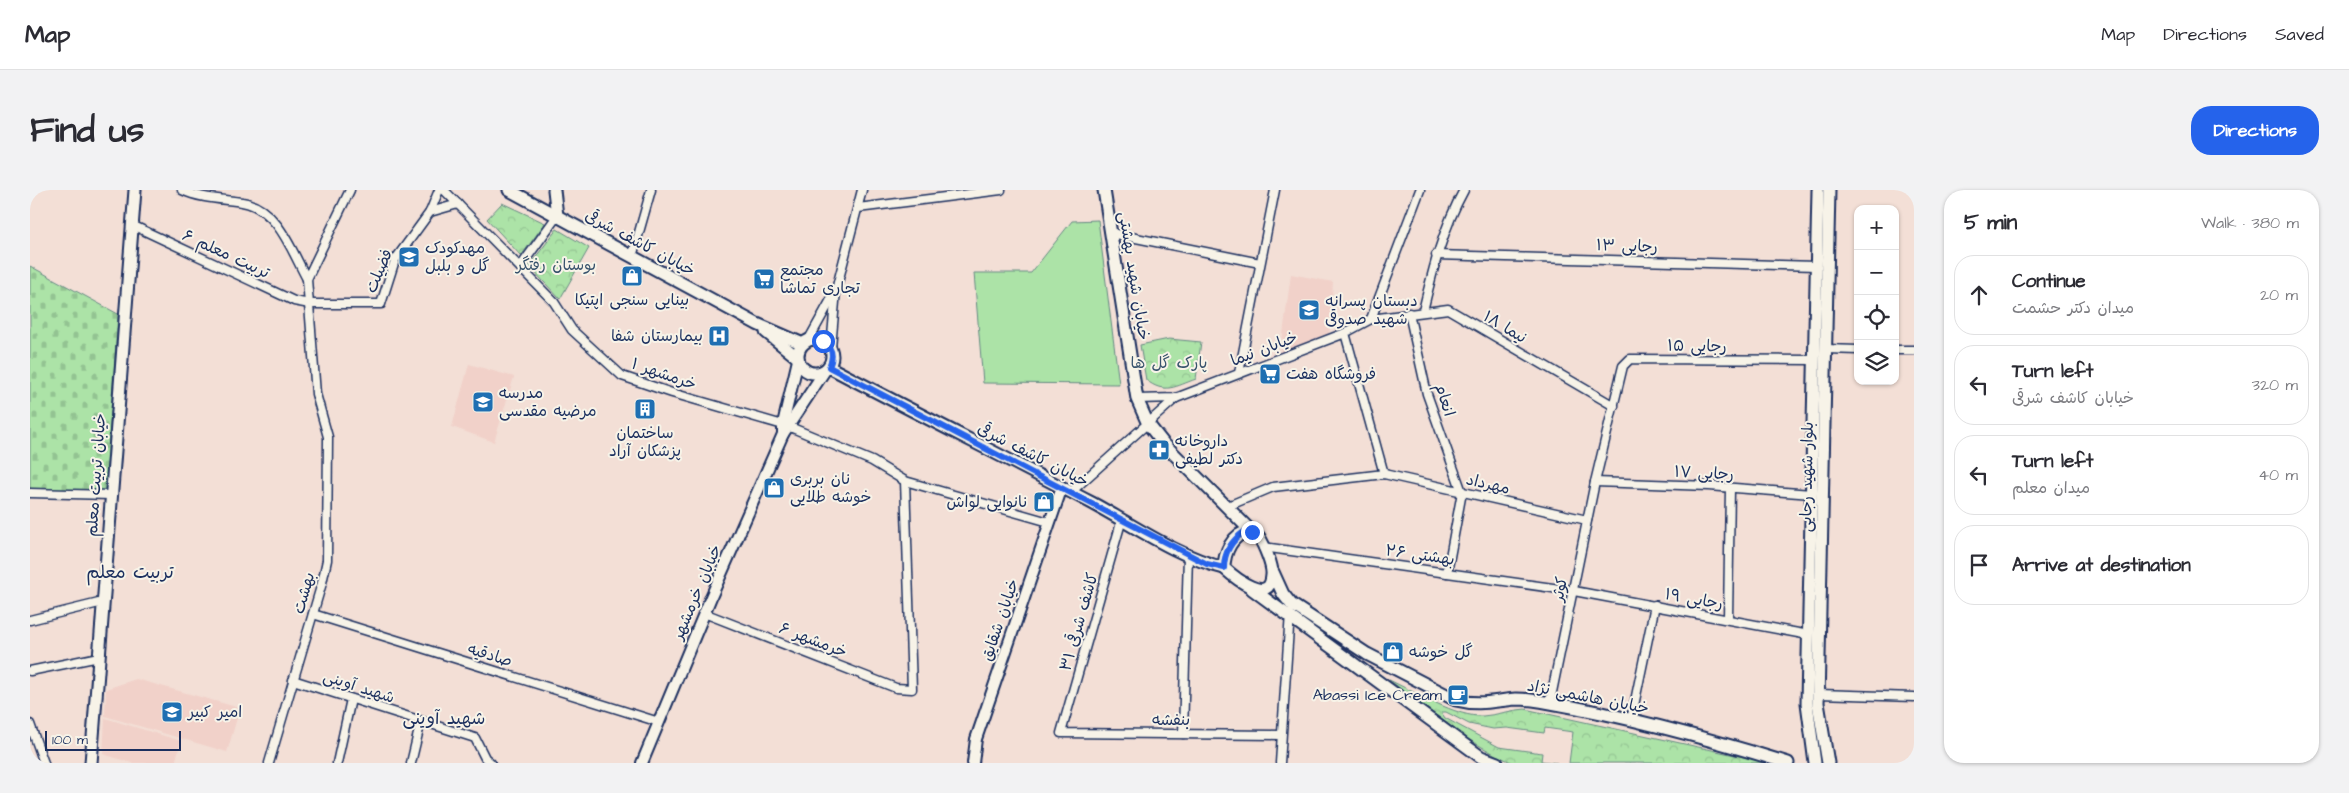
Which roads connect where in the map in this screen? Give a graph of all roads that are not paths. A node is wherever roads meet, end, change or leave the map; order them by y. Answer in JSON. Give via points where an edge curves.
{"nodes":[{"id":1,"x":134,"y":190,"type":"edge"},
{"id":2,"x":182,"y":190,"type":"edge"},
{"id":3,"x":350,"y":190,"type":"edge"},
{"id":4,"x":439,"y":190,"type":"edge"},
{"id":5,"x":444,"y":190,"type":"edge"},
{"id":6,"x":509,"y":190,"type":"edge"},
{"id":7,"x":554,"y":190,"type":"edge"},
{"id":8,"x":651,"y":190,"type":"edge"},
{"id":9,"x":862,"y":190,"type":"edge"},
{"id":10,"x":1001,"y":190,"type":"edge"},
{"id":11,"x":1104,"y":190,"type":"edge"},
{"id":12,"x":1275,"y":190,"type":"edge"},
{"id":13,"x":1420,"y":190,"type":"edge"},
{"id":14,"x":1464,"y":190,"type":"edge"},
{"id":15,"x":1818,"y":190,"type":"edge"},
{"id":16,"x":1829,"y":190,"type":"edge"},
{"id":17,"x":529,"y":194,"type":"edge"},
{"id":18,"x":458,"y":204,"type":"junction"},
{"id":19,"x":858,"y":208,"type":"junction"},
{"id":20,"x":430,"y":212,"type":"junction"},
{"id":21,"x":557,"y":216,"type":"junction"},
{"id":22,"x":132,"y":225,"type":"junction"},
{"id":23,"x":1111,"y":233,"type":"junction"},
{"id":24,"x":1436,"y":255,"type":"junction"},
{"id":25,"x":632,"y":257,"type":"junction"},
{"id":26,"x":1260,"y":263,"type":"junction"},
{"id":27,"x":521,"y":266,"type":"junction"},
{"id":28,"x":1816,"y":266,"type":"junction"},
{"id":29,"x":307,"y":279,"type":"junction"},
{"id":30,"x":836,"y":290,"type":"junction"},
{"id":31,"x":310,"y":304,"type":"junction"},
{"id":32,"x":1423,"y":311,"type":"junction"},
{"id":33,"x":1409,"y":313,"type":"junction"},
{"id":34,"x":1371,"y":319,"type":"junction"},
{"id":35,"x":757,"y":324,"type":"junction"},
{"id":36,"x":1345,"y":333,"type":"junction"},
{"id":37,"x":805,"y":342,"type":"junction"},
{"id":38,"x":831,"y":348,"type":"junction"},
{"id":39,"x":1826,"y":349,"type":"junction"},
{"id":40,"x":1854,"y":350,"type":"edge"},
{"id":41,"x":1899,"y":350,"type":"edge"},
{"id":42,"x":1914,"y":350,"type":"edge"},
{"id":43,"x":798,"y":359,"type":"junction"},
{"id":44,"x":1814,"y":360,"type":"junction"},
{"id":45,"x":827,"y":369,"type":"junction"},
{"id":46,"x":1239,"y":373,"type":"junction"},
{"id":47,"x":1176,"y":398,"type":"junction"},
{"id":48,"x":1137,"y":399,"type":"junction"},
{"id":49,"x":1614,"y":406,"type":"junction"},
{"id":50,"x":1148,"y":424,"type":"junction"},
{"id":51,"x":785,"y":429,"type":"junction"},
{"id":52,"x":1384,"y":474,"type":"junction"},
{"id":53,"x":905,"y":481,"type":"junction"},
{"id":54,"x":1595,"y":482,"type":"junction"},
{"id":55,"x":1730,"y":488,"type":"junction"},
{"id":56,"x":1066,"y":489,"type":"junction"},
{"id":57,"x":1462,"y":492,"type":"junction"},
{"id":58,"x":30,"y":493,"type":"edge"},
{"id":59,"x":1812,"y":494,"type":"junction"},
{"id":60,"x":111,"y":495,"type":"junction"},
{"id":61,"x":1228,"y":506,"type":"junction"},
{"id":62,"x":1122,"y":519,"type":"junction"},
{"id":63,"x":1587,"y":520,"type":"junction"},
{"id":64,"x":1049,"y":522,"type":"junction"},
{"id":65,"x":1252,"y":532,"type":"junction"},
{"id":66,"x":1263,"y":547,"type":"junction"},
{"id":67,"x":1188,"y":555,"type":"junction"},
{"id":68,"x":1224,"y":568,"type":"junction"},
{"id":69,"x":1273,"y":572,"type":"junction"},
{"id":70,"x":1448,"y":573,"type":"junction"},
{"id":71,"x":1252,"y":589,"type":"junction"},
{"id":72,"x":1574,"y":591,"type":"junction"},
{"id":73,"x":103,"y":602,"type":"junction"},
{"id":74,"x":1291,"y":604,"type":"junction"},
{"id":75,"x":1655,"y":606,"type":"junction"},
{"id":76,"x":704,"y":613,"type":"junction"},
{"id":77,"x":313,"y":614,"type":"junction"},
{"id":78,"x":1290,"y":616,"type":"junction"},
{"id":79,"x":1728,"y":619,"type":"junction"},
{"id":80,"x":30,"y":620,"type":"edge"},
{"id":81,"x":1809,"y":635,"type":"junction"},
{"id":82,"x":99,"y":657,"type":"junction"},
{"id":83,"x":30,"y":671,"type":"edge"},
{"id":84,"x":293,"y":680,"type":"junction"},
{"id":85,"x":1819,"y":694,"type":"junction"},
{"id":86,"x":1914,"y":697,"type":"edge"},
{"id":87,"x":351,"y":699,"type":"junction"},
{"id":88,"x":1550,"y":702,"type":"junction"},
{"id":89,"x":1630,"y":720,"type":"junction"},
{"id":90,"x":421,"y":721,"type":"junction"},
{"id":91,"x":659,"y":722,"type":"junction"},
{"id":92,"x":30,"y":724,"type":"edge"},
{"id":93,"x":1061,"y":733,"type":"joint"},
{"id":94,"x":1817,"y":733,"type":"junction"},
{"id":95,"x":1184,"y":734,"type":"junction"},
{"id":96,"x":1281,"y":735,"type":"junction"},
{"id":97,"x":1480,"y":760,"type":"edge"},
{"id":98,"x":487,"y":761,"type":"edge"},
{"id":99,"x":44,"y":763,"type":"edge"},
{"id":100,"x":91,"y":763,"type":"edge"},
{"id":101,"x":269,"y":763,"type":"edge"},
{"id":102,"x":337,"y":763,"type":"edge"},
{"id":103,"x":411,"y":763,"type":"edge"},
{"id":104,"x":642,"y":763,"type":"edge"},
{"id":105,"x":973,"y":763,"type":"edge"},
{"id":106,"x":1280,"y":763,"type":"edge"},
{"id":107,"x":1497,"y":763,"type":"edge"},
{"id":108,"x":1788,"y":763,"type":"edge"},
{"id":109,"x":1816,"y":763,"type":"edge"},
{"id":110,"x":1828,"y":763,"type":"edge"}],
"edges":[{"from":1,"to":22,"type":"main road","name":"خیابان تربیت معلم"},
{"from":2,"to":29,"type":"street","via":[[193,195],[245,203],[264,212],[276,223]]},
{"from":3,"to":29,"type":"street"},
{"from":4,"to":20,"type":"street","name":"فضیلت"},
{"from":5,"to":18,"type":"street"},
{"from":6,"to":17,"type":"main road","name":"خیابان کاشف شرقی"},
{"from":7,"to":21,"type":"main road"},
{"from":8,"to":25,"type":"street"},
{"from":9,"to":19,"type":"street"},
{"from":10,"to":19,"type":"street"},
{"from":11,"to":23,"type":"main road","name":"خیابان شهید بهشتی"},
{"from":12,"to":26,"type":"street"},
{"from":13,"to":34,"type":"street"},
{"from":14,"to":24,"type":"street"},
{"from":15,"to":28,"type":"main road","name":"بلوار شهید رجایی"},
{"from":16,"to":39,"type":"main road","name":"بلوار شهید رجایی"},
{"from":17,"to":21,"type":"main road","name":"خیابان کاشف شرقی"},
{"from":18,"to":20,"type":"street"},
{"from":18,"to":27,"type":"street"},
{"from":19,"to":30,"type":"street"},
{"from":20,"to":31,"type":"street","name":"فضیلت","via":[[395,260],[381,304]]},
{"from":21,"to":25,"type":"main road","name":"خیابان کاشف شرقی"},
{"from":21,"to":27,"type":"street"},
{"from":22,"to":31,"type":"street","name":"تربیت معلم ۶","via":[[294,302]]},
{"from":22,"to":60,"type":"main road","name":"خیابان تربیت معلم"},
{"from":23,"to":26,"type":"street"},
{"from":23,"to":48,"type":"main road","name":"خیابان شهید بهشتی"},
{"from":24,"to":28,"type":"street","name":"رجایی ۱۳"},
{"from":24,"to":32,"type":"street"},
{"from":25,"to":35,"type":"main road","name":"خیابان کاشف شرقی"},
{"from":26,"to":46,"type":"street"},
{"from":27,"to":51,"type":"street","name":"خرمشهر ۱","via":[[554,302],[572,330],[622,376]]},
{"from":28,"to":44,"type":"main road","name":"بلوار شهید رجایی"},
{"from":29,"to":31,"type":"street","name":"بهشت"},
{"from":30,"to":37,"type":"street"},
{"from":30,"to":38,"type":"street"},
{"from":31,"to":77,"type":"street","name":"بهشت","via":[[316,394],[326,425],[328,452],[326,560]]},
{"from":32,"to":33,"type":"street","name":"نیما ۱۸"},
{"from":32,"to":49,"type":"street","name":"نیما ۱۸","via":[[1448,309]]},
{"from":33,"to":34,"type":"street","name":"نیما ۱۸"},
{"from":33,"to":57,"type":"street","name":"انعام","via":[[1427,394]]},
{"from":34,"to":36,"type":"street","name":"خیابان نیما"},
{"from":35,"to":37,"type":"main road"},
{"from":35,"to":43,"type":"main road"},
{"from":36,"to":46,"type":"street","name":"خیابان نیما"},
{"from":36,"to":52,"type":"street"},
{"from":37,"to":38,"type":"main road","via":[[823,341]]},
{"from":37,"to":43,"type":"main road"},
{"from":38,"to":45,"type":"main road","via":[[833,354]]},
{"from":39,"to":40,"type":"street"},
{"from":39,"to":85,"type":"main road","name":"بلوار شهید رجایی"},
{"from":41,"to":42,"type":"street"},
{"from":43,"to":45,"type":"main road","via":[[808,372]]},
{"from":43,"to":51,"type":"street"},
{"from":44,"to":49,"type":"street","name":"رجایی ۱۵","via":[[1630,359],[1623,366]]},
{"from":44,"to":59,"type":"main road","name":"بلوار شهید رجایی"},
{"from":45,"to":51,"type":"street"},
{"from":45,"to":56,"type":"main road","name":"خیابان کاشف شرقی"},
{"from":46,"to":47,"type":"street","name":"خیابان نیما"},
{"from":47,"to":48,"type":"street","name":"خیابان نیما"},
{"from":47,"to":50,"type":"street","name":"خیابان نیما"},
{"from":48,"to":50,"type":"main road","name":"خیابان شهید بهشتی"},
{"from":49,"to":54,"type":"street","name":"رجایی ۱۵"},
{"from":50,"to":56,"type":"street","name":"خیابان نیما"},
{"from":50,"to":61,"type":"main road","name":"خیابان شهید بهشتی","via":[[1163,443]]},
{"from":51,"to":53,"type":"street","name":"خرمشهر ۱","via":[[872,461]]},
{"from":51,"to":76,"type":"street","name":"خیابان خرمشهر"},
{"from":52,"to":57,"type":"street","name":"مهرداد"},
{"from":52,"to":61,"type":"street","name":"مهرداد","via":[[1273,487]]},
{"from":53,"to":64,"type":"street","name":"خرمشهر ۱"},
{"from":53,"to":76,"type":"street","name":"خرمشهر ۶","via":[[912,689],[896,688]]},
{"from":54,"to":55,"type":"street","name":"رجایی ۱۷"},
{"from":54,"to":63,"type":"street","name":"کوثر"},
{"from":55,"to":59,"type":"street","name":"رجایی ۱۷"},
{"from":55,"to":79,"type":"street"},
{"from":56,"to":62,"type":"main road","name":"خیابان کاشف شرقی"},
{"from":56,"to":64,"type":"street","name":"خیابان شقایق"},
{"from":57,"to":63,"type":"street","name":"مهرداد"},
{"from":57,"to":70,"type":"street"},
{"from":58,"to":60,"type":"street"},
{"from":59,"to":81,"type":"main road","name":"بلوار شهید رجایی"},
{"from":60,"to":73,"type":"main road","name":"خیابان تربیت معلم"},
{"from":61,"to":65,"type":"main road","name":"خیابان شهید بهشتی"},
{"from":62,"to":67,"type":"main road","name":"خیابان کاشف شرقی"},
{"from":62,"to":93,"type":"street","name":"کاشف شرقی ۳۱"},
{"from":63,"to":72,"type":"street","name":"کوثر"},
{"from":64,"to":105,"type":"street","name":"خیابان شقایق","via":[[976,739]]},
{"from":65,"to":66,"type":"main road","via":[[1259,537]]},
{"from":65,"to":68,"type":"main road","via":[[1244,532],[1224,553]]},
{"from":66,"to":69,"type":"main road"},
{"from":66,"to":70,"type":"street","name":"بهشتی ۲۶"},
{"from":67,"to":68,"type":"main road","name":"خیابان کاشف شرقی"},
{"from":67,"to":95,"type":"street"},
{"from":68,"to":71,"type":"main road"},
{"from":69,"to":71,"type":"main road","via":[[1267,586],[1260,590]]},
{"from":69,"to":74,"type":"main road","name":"خیابان هاشمی نژاد"},
{"from":70,"to":72,"type":"street","name":"بهشتی ۲۶"},
{"from":71,"to":78,"type":"main road"},
{"from":72,"to":75,"type":"street","name":"رجایی ۱۹"},
{"from":72,"to":88,"type":"street","name":"کوثر"},
{"from":73,"to":80,"type":"street"},
{"from":73,"to":82,"type":"main road","name":"خیابان تربیت معلم"},
{"from":74,"to":78,"type":"street"},
{"from":74,"to":88,"type":"main road","name":"خیابان هاشمی نژاد","via":[[1367,654],[1456,700],[1471,704],[1518,699]]},
{"from":75,"to":79,"type":"street","name":"رجایی ۱۹"},
{"from":75,"to":89,"type":"street"},
{"from":76,"to":91,"type":"street","name":"خیابان خرمشهر"},
{"from":77,"to":84,"type":"street","name":"بهشت"},
{"from":77,"to":91,"type":"street","name":"صادقیه"},
{"from":78,"to":96,"type":"street"},
{"from":78,"to":97,"type":"main road"},
{"from":79,"to":81,"type":"street","name":"رجایی ۱۹"},
{"from":81,"to":94,"type":"main road","name":"بلوار شهید رجایی","via":[[1807,703]]},
{"from":82,"to":83,"type":"street"},
{"from":82,"to":100,"type":"main road","name":"خیابان تربیت معلم"},
{"from":84,"to":87,"type":"street","name":"شهید آوینی"},
{"from":84,"to":101,"type":"street","name":"بهشت"},
{"from":85,"to":86,"type":"street"},
{"from":85,"to":94,"type":"main road","name":"بلوار شهید رجایی"},
{"from":87,"to":90,"type":"street","name":"شهید آوینی"},
{"from":87,"to":102,"type":"street"},
{"from":88,"to":89,"type":"main road","name":"خیابان هاشمی نژاد"},
{"from":89,"to":108,"type":"main road","name":"خیابان هاشمی نژاد"},
{"from":90,"to":98,"type":"street","name":"شهید آوینی","via":[[475,738]]},
{"from":90,"to":103,"type":"street"},
{"from":91,"to":104,"type":"street","name":"خیابان خرمشهر"},
{"from":92,"to":99,"type":"street"},
{"from":93,"to":95,"type":"street","name":"بنفشه"},
{"from":94,"to":109,"type":"main road","name":"بلوار شهید رجایی"},
{"from":94,"to":110,"type":"main road","name":"بلوار شهید رجایی"},
{"from":95,"to":96,"type":"street","name":"بنفشه"},
{"from":96,"to":106,"type":"street"},
{"from":97,"to":107,"type":"main road"}]}
